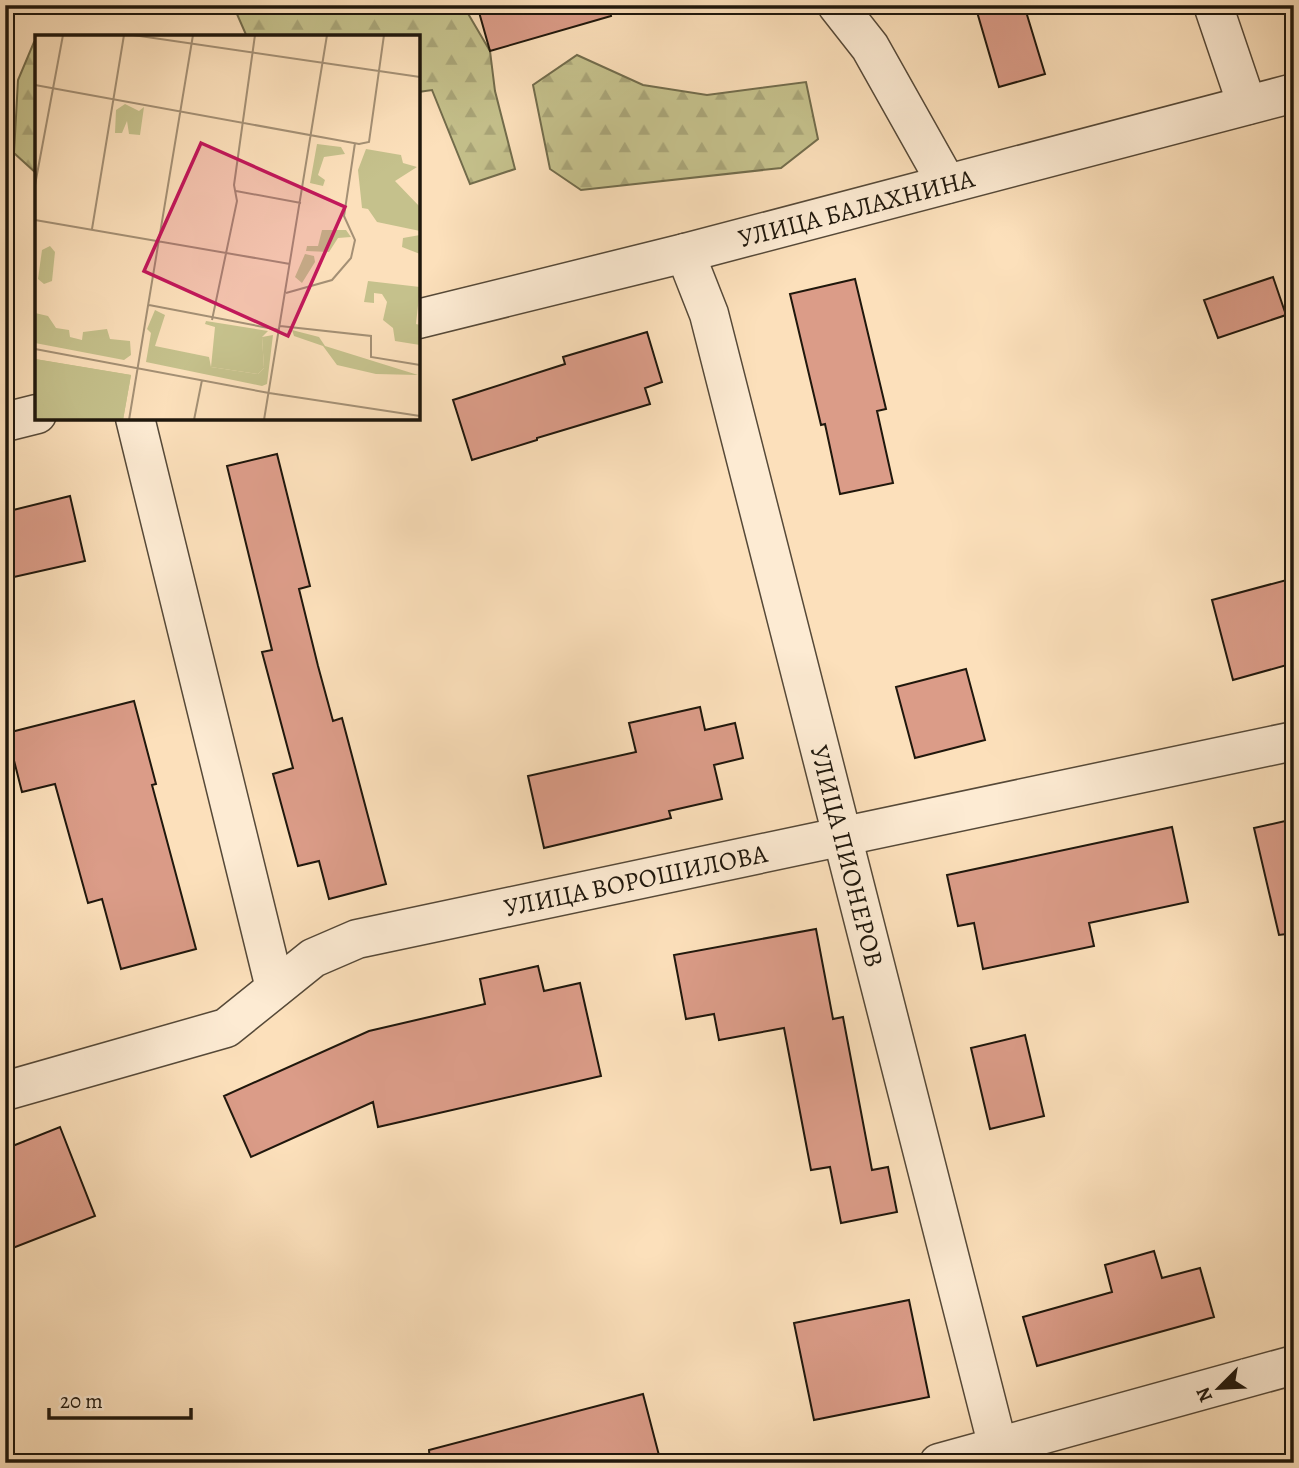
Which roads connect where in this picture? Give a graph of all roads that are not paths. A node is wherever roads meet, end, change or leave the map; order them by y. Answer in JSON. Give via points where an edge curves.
{"nodes":[{"id":1,"x":837,"y":5,"type":"edge"},
{"id":2,"x":1213,"y":5,"type":"edge"},
{"id":3,"x":1292,"y":99,"type":"edge"},
{"id":4,"x":1247,"y":105,"type":"junction"},
{"id":5,"x":947,"y":184,"type":"junction"},
{"id":6,"x":685,"y":253,"type":"junction"},
{"id":7,"x":420,"y":319,"type":"edge"},
{"id":8,"x":35,"y":414,"type":"edge"},
{"id":9,"x":135,"y":420,"type":"edge"},
{"id":10,"x":5,"y":422,"type":"edge"},
{"id":11,"x":1294,"y":741,"type":"edge"},
{"id":12,"x":841,"y":837,"type":"junction"},
{"id":13,"x":275,"y":988,"type":"junction"},
{"id":14,"x":5,"y":1091,"type":"edge"},
{"id":15,"x":1294,"y":1365,"type":"edge"},
{"id":16,"x":1000,"y":1455,"type":"edge"},
{"id":17,"x":939,"y":1463,"type":"edge"}],
"edges":[{"from":1,"to":5,"type":"street","via":[[870,47]]},
{"from":2,"to":4,"type":"street"},
{"from":3,"to":4,"type":"street","name":"УЛИЦА БАЛАХНИНА"},
{"from":4,"to":5,"type":"street","name":"УЛИЦА БАЛАХНИНА"},
{"from":5,"to":6,"type":"street","name":"УЛИЦА БАЛАХНИНА"},
{"from":6,"to":7,"type":"street","name":"УЛИЦА БАЛАХНИНА"},
{"from":6,"to":12,"type":"street","name":"УЛИЦА ПИОНЕРОВ","via":[[709,314]]},
{"from":8,"to":10,"type":"street"},
{"from":9,"to":13,"type":"street"},
{"from":11,"to":12,"type":"street","name":"УЛИЦА ВОРОШИЛОВА"},
{"from":12,"to":13,"type":"street","name":"УЛИЦА ВОРОШИЛОВА","via":[[357,939],[313,958]]},
{"from":12,"to":16,"type":"street","name":"УЛИЦА ПИОНЕРОВ"},
{"from":13,"to":14,"type":"street","name":"УЛИЦА ВОРОШИЛОВА","via":[[226,1028]]},
{"from":15,"to":16,"type":"street"},
{"from":16,"to":17,"type":"street"}]}
